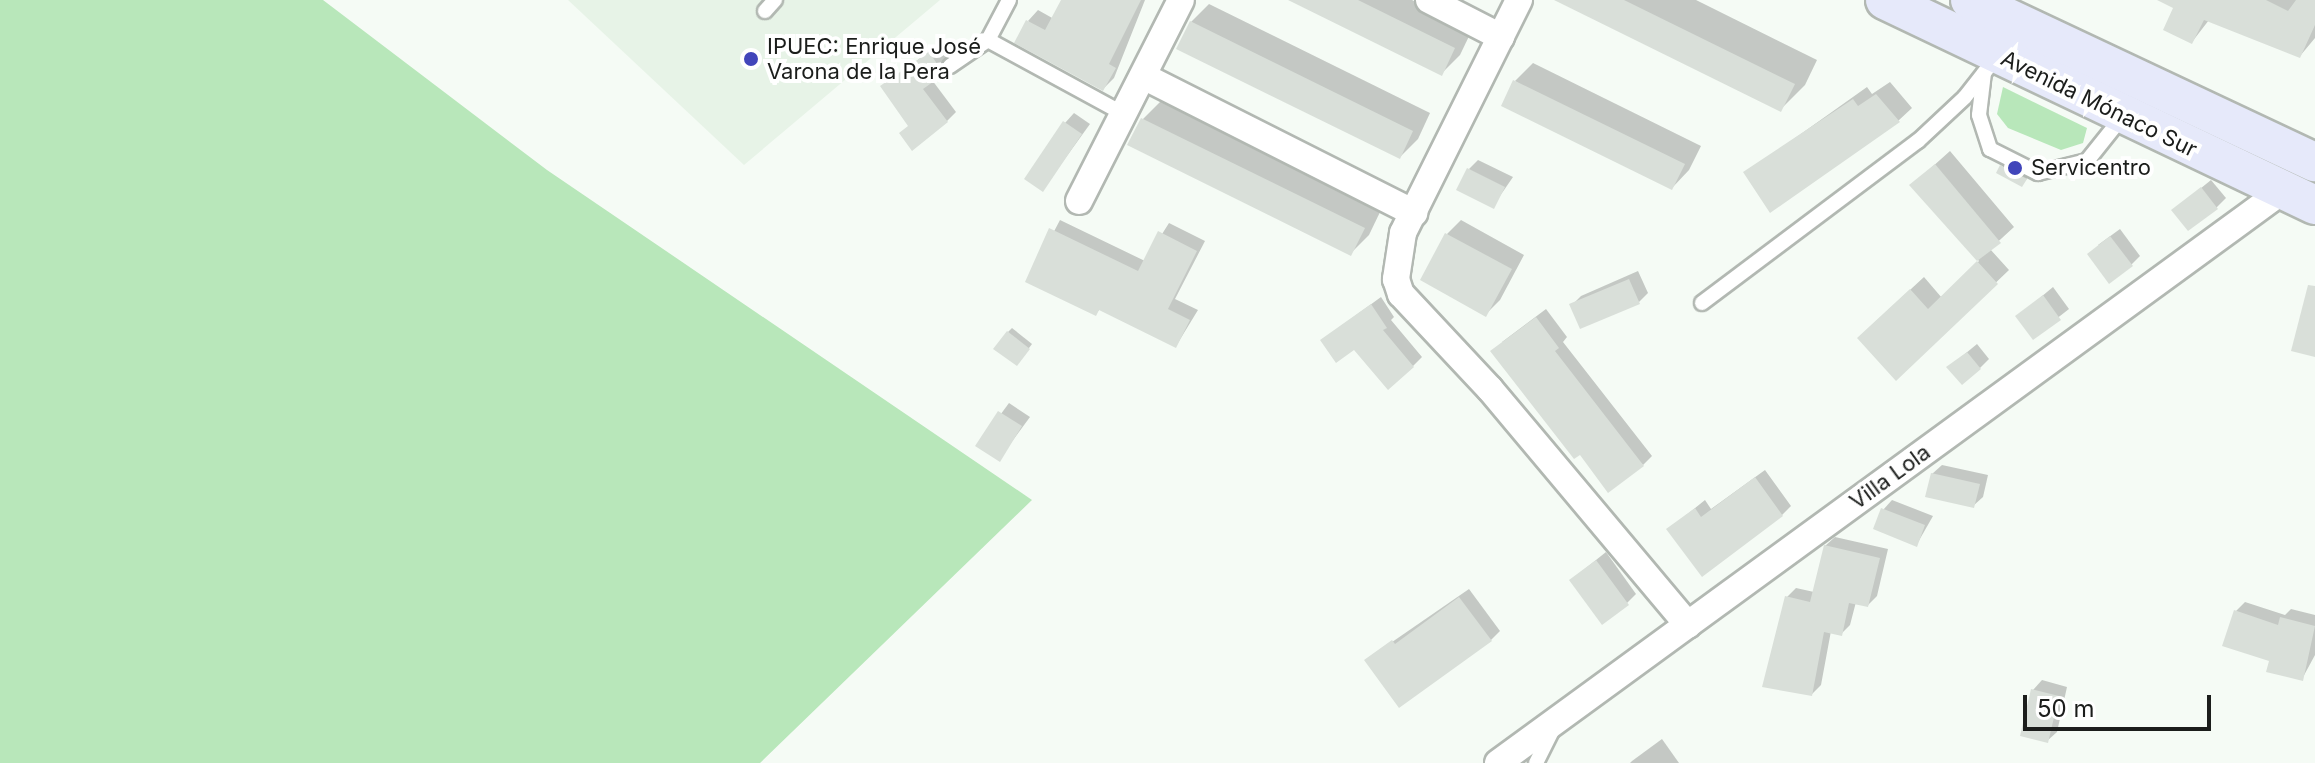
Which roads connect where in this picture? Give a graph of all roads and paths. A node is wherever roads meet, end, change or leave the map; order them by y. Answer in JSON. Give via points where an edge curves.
{"nodes":[{"id":1,"x":1009,"y":0,"type":"edge"},
{"id":2,"x":1181,"y":0,"type":"edge"},
{"id":3,"x":1429,"y":0,"type":"edge"},
{"id":4,"x":1519,"y":0,"type":"edge"},
{"id":5,"x":1885,"y":0,"type":"edge"},
{"id":6,"x":1970,"y":0,"type":"edge"},
{"id":7,"x":1501,"y":37,"type":"junction"},
{"id":8,"x":988,"y":40,"type":"junction"},
{"id":9,"x":1999,"y":50,"type":"junction"},
{"id":10,"x":950,"y":66,"type":"dead end"},
{"id":11,"x":1143,"y":76,"type":"junction"},
{"id":12,"x":1124,"y":114,"type":"junction"},
{"id":13,"x":2123,"y":116,"type":"junction"},
{"id":14,"x":2315,"y":165,"type":"edge"},
{"id":15,"x":2298,"y":198,"type":"edge"},
{"id":16,"x":1079,"y":201,"type":"dead end"},
{"id":17,"x":1414,"y":213,"type":"junction"},
{"id":18,"x":1702,"y":303,"type":"dead end"},
{"id":19,"x":1688,"y":625,"type":"junction"},
{"id":20,"x":1558,"y":720,"type":"junction"},
{"id":21,"x":1498,"y":763,"type":"edge"},
{"id":22,"x":1536,"y":763,"type":"edge"}],
"edges":[{"from":1,"to":8,"type":"lane"},
{"from":2,"to":11,"type":"street"},
{"from":3,"to":7,"type":"street"},
{"from":4,"to":7,"type":"street"},
{"from":5,"to":9,"type":"main road","name":"Avenida Mónaco Sur"},
{"from":6,"to":9,"type":"main road","name":"Avenida Mónaco Sur"},
{"from":7,"to":17,"type":"street"},
{"from":8,"to":10,"type":"lane"},
{"from":8,"to":12,"type":"lane"},
{"from":9,"to":13,"type":"main road","name":"Avenida Mónaco Sur"},
{"from":9,"to":13,"type":"lane","via":[[1979,115],[1990,149],[2038,173],[2087,161]]},
{"from":9,"to":14,"type":"main road","name":"Avenida Mónaco Sur"},
{"from":9,"to":18,"type":"lane","via":[[1918,141]]},
{"from":11,"to":12,"type":"street"},
{"from":11,"to":17,"type":"street"},
{"from":12,"to":16,"type":"street"},
{"from":13,"to":15,"type":"main road","name":"Avenida Mónaco Sur"},
{"from":14,"to":15,"type":"main road"},
{"from":15,"to":19,"type":"street","name":"Villa Lola"},
{"from":17,"to":19,"type":"street","via":[[1397,258],[1401,294],[1490,389]]},
{"from":19,"to":20,"type":"street","name":"Villa Lola"},
{"from":20,"to":21,"type":"street","name":"Villa Lola"},
{"from":20,"to":22,"type":"lane"}]}
